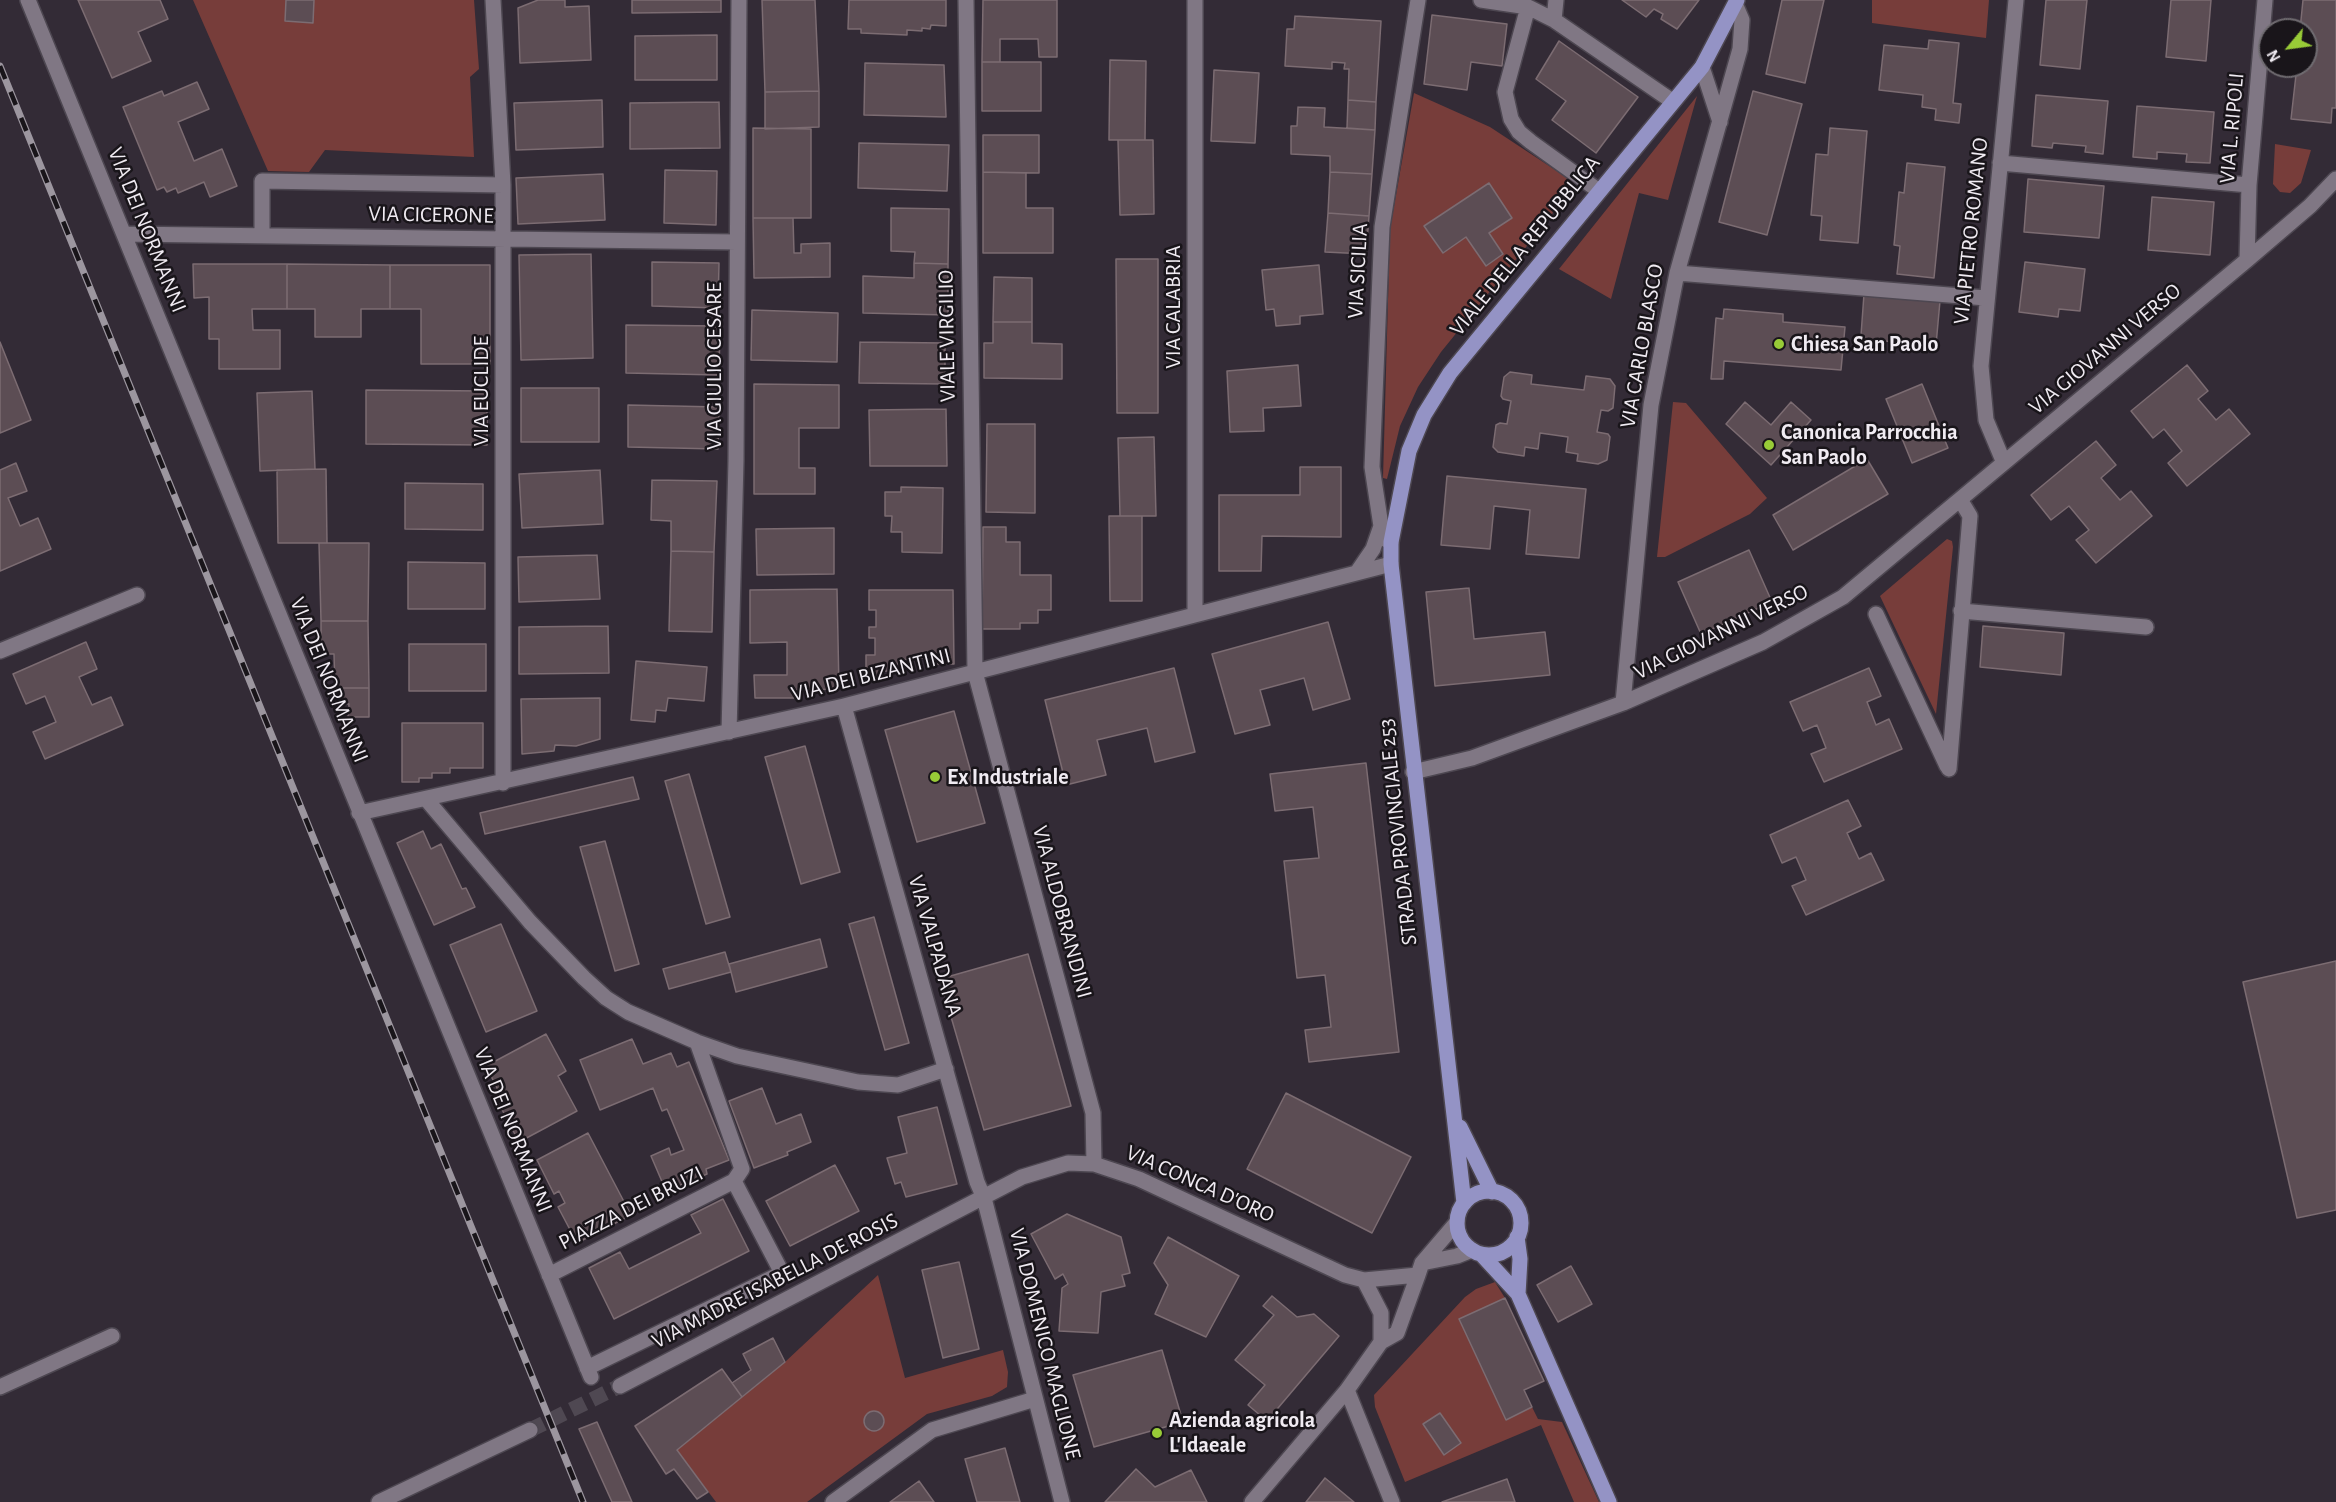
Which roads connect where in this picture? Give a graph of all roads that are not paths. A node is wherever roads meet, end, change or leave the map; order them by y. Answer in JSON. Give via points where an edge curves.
{"nodes":[{"id":1,"x":28,"y":0,"type":"edge"},
{"id":2,"x":493,"y":0,"type":"edge"},
{"id":3,"x":739,"y":0,"type":"edge"},
{"id":4,"x":966,"y":0,"type":"edge"},
{"id":5,"x":1195,"y":0,"type":"edge"},
{"id":6,"x":1418,"y":0,"type":"edge"},
{"id":7,"x":1481,"y":0,"type":"edge"},
{"id":8,"x":1556,"y":0,"type":"edge"},
{"id":9,"x":2016,"y":0,"type":"edge"},
{"id":10,"x":2265,"y":0,"type":"edge"},
{"id":11,"x":1736,"y":3,"type":"edge"},
{"id":12,"x":1528,"y":7,"type":"junction"},
{"id":13,"x":1554,"y":20,"type":"junction"},
{"id":14,"x":1702,"y":67,"type":"junction"},
{"id":15,"x":1672,"y":101,"type":"junction"},
{"id":16,"x":1720,"y":122,"type":"junction"},
{"id":17,"x":2000,"y":163,"type":"junction"},
{"id":18,"x":2336,"y":179,"type":"edge"},
{"id":19,"x":503,"y":185,"type":"junction"},
{"id":20,"x":2249,"y":185,"type":"junction"},
{"id":21,"x":1599,"y":191,"type":"junction"},
{"id":22,"x":124,"y":234,"type":"junction"},
{"id":23,"x":262,"y":234,"type":"junction"},
{"id":24,"x":504,"y":238,"type":"junction"},
{"id":25,"x":737,"y":242,"type":"junction"},
{"id":26,"x":2247,"y":260,"type":"junction"},
{"id":27,"x":1677,"y":273,"type":"junction"},
{"id":28,"x":1986,"y":298,"type":"junction"},
{"id":29,"x":2004,"y":463,"type":"junction"},
{"id":30,"x":1961,"y":501,"type":"junction"},
{"id":31,"x":1381,"y":526,"type":"junction"},
{"id":32,"x":1391,"y":542,"type":"junction"},
{"id":33,"x":1391,"y":564,"type":"junction"},
{"id":34,"x":1358,"y":571,"type":"junction"},
{"id":35,"x":137,"y":595,"type":"dead end"},
{"id":36,"x":1961,"y":611,"type":"junction"},
{"id":37,"x":1195,"y":614,"type":"junction"},
{"id":38,"x":1876,"y":614,"type":"dead end"},
{"id":39,"x":2146,"y":627,"type":"dead end"},
{"id":40,"x":0,"y":651,"type":"edge"},
{"id":41,"x":975,"y":672,"type":"junction"},
{"id":42,"x":1623,"y":703,"type":"junction"},
{"id":43,"x":844,"y":706,"type":"junction"},
{"id":44,"x":729,"y":732,"type":"junction"},
{"id":45,"x":1413,"y":772,"type":"junction"},
{"id":46,"x":503,"y":783,"type":"junction"},
{"id":47,"x":426,"y":800,"type":"junction"},
{"id":48,"x":359,"y":813,"type":"junction"},
{"id":49,"x":697,"y":1042,"type":"junction"},
{"id":50,"x":946,"y":1069,"type":"junction"},
{"id":51,"x":1454,"y":1117,"type":"junction"},
{"id":52,"x":1094,"y":1164,"type":"junction"},
{"id":53,"x":734,"y":1181,"type":"junction"},
{"id":54,"x":1492,"y":1191,"type":"junction"},
{"id":55,"x":984,"y":1198,"type":"junction"},
{"id":56,"x":1464,"y":1203,"type":"junction"},
{"id":57,"x":951,"y":1216,"type":"joint"},
{"id":58,"x":1457,"y":1222,"type":"junction"},
{"id":59,"x":1517,"y":1237,"type":"junction"},
{"id":60,"x":1476,"y":1252,"type":"junction"},
{"id":61,"x":1420,"y":1269,"type":"junction"},
{"id":62,"x":549,"y":1275,"type":"junction"},
{"id":63,"x":1364,"y":1280,"type":"junction"},
{"id":64,"x":1518,"y":1294,"type":"junction"},
{"id":65,"x":112,"y":1336,"type":"dead end"},
{"id":66,"x":1381,"y":1342,"type":"junction"},
{"id":67,"x":620,"y":1386,"type":"tunnel mouth"},
{"id":68,"x":0,"y":1387,"type":"edge"},
{"id":69,"x":1347,"y":1389,"type":"junction"},
{"id":70,"x":1035,"y":1399,"type":"junction"},
{"id":71,"x":530,"y":1430,"type":"tunnel mouth"},
{"id":72,"x":379,"y":1502,"type":"edge"},
{"id":73,"x":833,"y":1502,"type":"edge"},
{"id":74,"x":1062,"y":1502,"type":"edge"},
{"id":75,"x":1252,"y":1502,"type":"edge"},
{"id":76,"x":1392,"y":1502,"type":"edge"},
{"id":77,"x":1609,"y":1502,"type":"edge"}],
"edges":[{"from":1,"to":22,"type":"street","name":"VIA DEI NORMANNI"},
{"from":2,"to":19,"type":"street","name":"VIA EUCLIDE"},
{"from":3,"to":25,"type":"street","name":"VIA GIULIO CESARE"},
{"from":4,"to":41,"type":"street","name":"VIALE VIRGILIO"},
{"from":5,"to":37,"type":"street","name":"VIA CALABRIA"},
{"from":6,"to":31,"type":"street","name":"VIA SICILIA","via":[[1382,227],[1372,467]]},
{"from":7,"to":12,"type":"street"},
{"from":8,"to":13,"type":"street"},
{"from":9,"to":17,"type":"street","name":"VIA PIETRO ROMANO"},
{"from":10,"to":20,"type":"street","name":"VIA L. RIPOLI"},
{"from":11,"to":14,"type":"main road","name":"VIALE DELLA REPUBBLICA"},
{"from":11,"to":16,"type":"street","name":"VIA CARLO BLASCO","via":[[1742,20],[1740,49]]},
{"from":12,"to":13,"type":"street"},
{"from":12,"to":21,"type":"street","via":[[1505,92],[1511,119],[1531,142]]},
{"from":13,"to":15,"type":"street"},
{"from":14,"to":15,"type":"main road","name":"VIALE DELLA REPUBBLICA"},
{"from":14,"to":16,"type":"street"},
{"from":15,"to":21,"type":"main road","name":"VIALE DELLA REPUBBLICA"},
{"from":16,"to":27,"type":"street","name":"VIA CARLO BLASCO"},
{"from":17,"to":20,"type":"street"},
{"from":17,"to":28,"type":"street","name":"VIA PIETRO ROMANO"},
{"from":18,"to":26,"type":"street","name":"VIA GIOVANNI VERSO"},
{"from":19,"to":23,"type":"street","via":[[262,181]]},
{"from":19,"to":24,"type":"street","name":"VIA EUCLIDE"},
{"from":20,"to":26,"type":"street","name":"VIA L. RIPOLI"},
{"from":21,"to":32,"type":"main road","name":"VIALE DELLA REPUBBLICA","via":[[1450,373],[1424,415],[1409,452]]},
{"from":22,"to":23,"type":"street","name":"VIA CICERONE"},
{"from":22,"to":48,"type":"street","name":"VIA DEI NORMANNI"},
{"from":23,"to":24,"type":"street","name":"VIA CICERONE"},
{"from":24,"to":25,"type":"street","name":"VIA CICERONE"},
{"from":24,"to":46,"type":"street","name":"VIA EUCLIDE"},
{"from":25,"to":44,"type":"street","name":"VIA GIULIO CESARE"},
{"from":26,"to":29,"type":"street","name":"VIA GIOVANNI VERSO"},
{"from":27,"to":28,"type":"street"},
{"from":27,"to":42,"type":"street","name":"VIA CARLO BLASCO","via":[[1651,405]]},
{"from":28,"to":29,"type":"street","name":"VIA PIETRO ROMANO","via":[[1981,366],[1984,403],[1986,420]]},
{"from":29,"to":30,"type":"street","name":"VIA GIOVANNI VERSO"},
{"from":30,"to":36,"type":"street","via":[[1970,516]]},
{"from":30,"to":42,"type":"street","name":"VIA GIOVANNI VERSO","via":[[1843,597],[1763,642]]},
{"from":31,"to":32,"type":"street","name":"VIA SICILIA","via":[[1385,539]]},
{"from":31,"to":34,"type":"street","via":[[1373,549]]},
{"from":32,"to":33,"type":"main road","name":"STRADA PROVINCIALE 253"},
{"from":33,"to":34,"type":"street","name":"VIA DEI BIZANTINI"},
{"from":33,"to":45,"type":"main road","name":"STRADA PROVINCIALE 253"},
{"from":34,"to":37,"type":"street","name":"VIA DEI BIZANTINI"},
{"from":35,"to":40,"type":"street"},
{"from":36,"to":38,"type":"street","via":[[1949,769]]},
{"from":36,"to":39,"type":"street"},
{"from":37,"to":41,"type":"street","name":"VIA DEI BIZANTINI"},
{"from":41,"to":43,"type":"street","name":"VIA DEI BIZANTINI"},
{"from":41,"to":52,"type":"street","name":"VIA ALDOBRANDINI","via":[[1093,1113]]},
{"from":42,"to":45,"type":"street","name":"VIA GIOVANNI VERSO","via":[[1472,758]]},
{"from":43,"to":44,"type":"street","name":"VIA DEI BIZANTINI"},
{"from":43,"to":50,"type":"street","name":"VIA VALPADANA"},
{"from":44,"to":46,"type":"street","name":"VIA DEI BIZANTINI"},
{"from":45,"to":51,"type":"main road","name":"STRADA PROVINCIALE 253"},
{"from":46,"to":47,"type":"street","name":"VIA DEI BIZANTINI"},
{"from":47,"to":48,"type":"street","name":"VIA DEI BIZANTINI"},
{"from":47,"to":49,"type":"street","via":[[530,922],[606,998]]},
{"from":48,"to":62,"type":"street","name":"VIA DEI NORMANNI"},
{"from":49,"to":50,"type":"street","via":[[772,1065],[872,1085],[898,1084]]},
{"from":49,"to":53,"type":"street","via":[[742,1169]]},
{"from":50,"to":55,"type":"street","name":"VIA VALPADANA"},
{"from":51,"to":54,"type":"main road","name":"STRADA PROVINCIALE 253"},
{"from":51,"to":56,"type":"main road","name":"STRADA PROVINCIALE 253"},
{"from":52,"to":55,"type":"street","name":"VIA CONCA D'ORO","via":[[1068,1163],[1044,1169]]},
{"from":52,"to":63,"type":"street","name":"VIA CONCA D'ORO","via":[[1139,1179],[1345,1275]]},
{"from":53,"to":62,"type":"street","name":"PIAZZA DEI BRUZI"},
{"from":53,"to":62,"type":"street","name":"VIA DEI NORMANNI","via":[[782,1273],[589,1373]]},
{"from":54,"to":56,"type":"main road","via":[[1472,1196]]},
{"from":54,"to":59,"type":"main road","name":"STRADA PROVINCIALE 253","via":[[1502,1194],[1516,1208],[1520,1217]]},
{"from":55,"to":57,"type":"street","name":"VIA CONCA D'ORO"},
{"from":55,"to":70,"type":"street","name":"VIA DOMENICO MAGLIONE"},
{"from":56,"to":58,"type":"main road","name":"STRADA PROVINCIALE 253"},
{"from":57,"to":67,"type":"street","name":"VIA MADRE ISABELLA DE ROSIS"},
{"from":58,"to":60,"type":"main road","name":"STRADA PROVINCIALE 253","via":[[1464,1242]]},
{"from":58,"to":61,"type":"street"},
{"from":59,"to":60,"type":"main road","via":[[1502,1252]]},
{"from":59,"to":64,"type":"main road","name":"STRADA PROVINCIALE 253"},
{"from":60,"to":61,"type":"street"},
{"from":60,"to":64,"type":"main road","name":"STRADA PROVINCIALE 253"},
{"from":61,"to":63,"type":"street"},
{"from":61,"to":66,"type":"street","via":[[1397,1333]]},
{"from":63,"to":66,"type":"street","via":[[1381,1313]]},
{"from":64,"to":77,"type":"main road","name":"STRADA PROVINCIALE 253"},
{"from":65,"to":68,"type":"street"},
{"from":66,"to":69,"type":"street"},
{"from":69,"to":75,"type":"street"},
{"from":69,"to":76,"type":"street"},
{"from":70,"to":73,"type":"street","via":[[932,1430]]},
{"from":70,"to":74,"type":"street","name":"VIA DOMENICO MAGLIONE"},
{"from":71,"to":72,"type":"street"}]}
